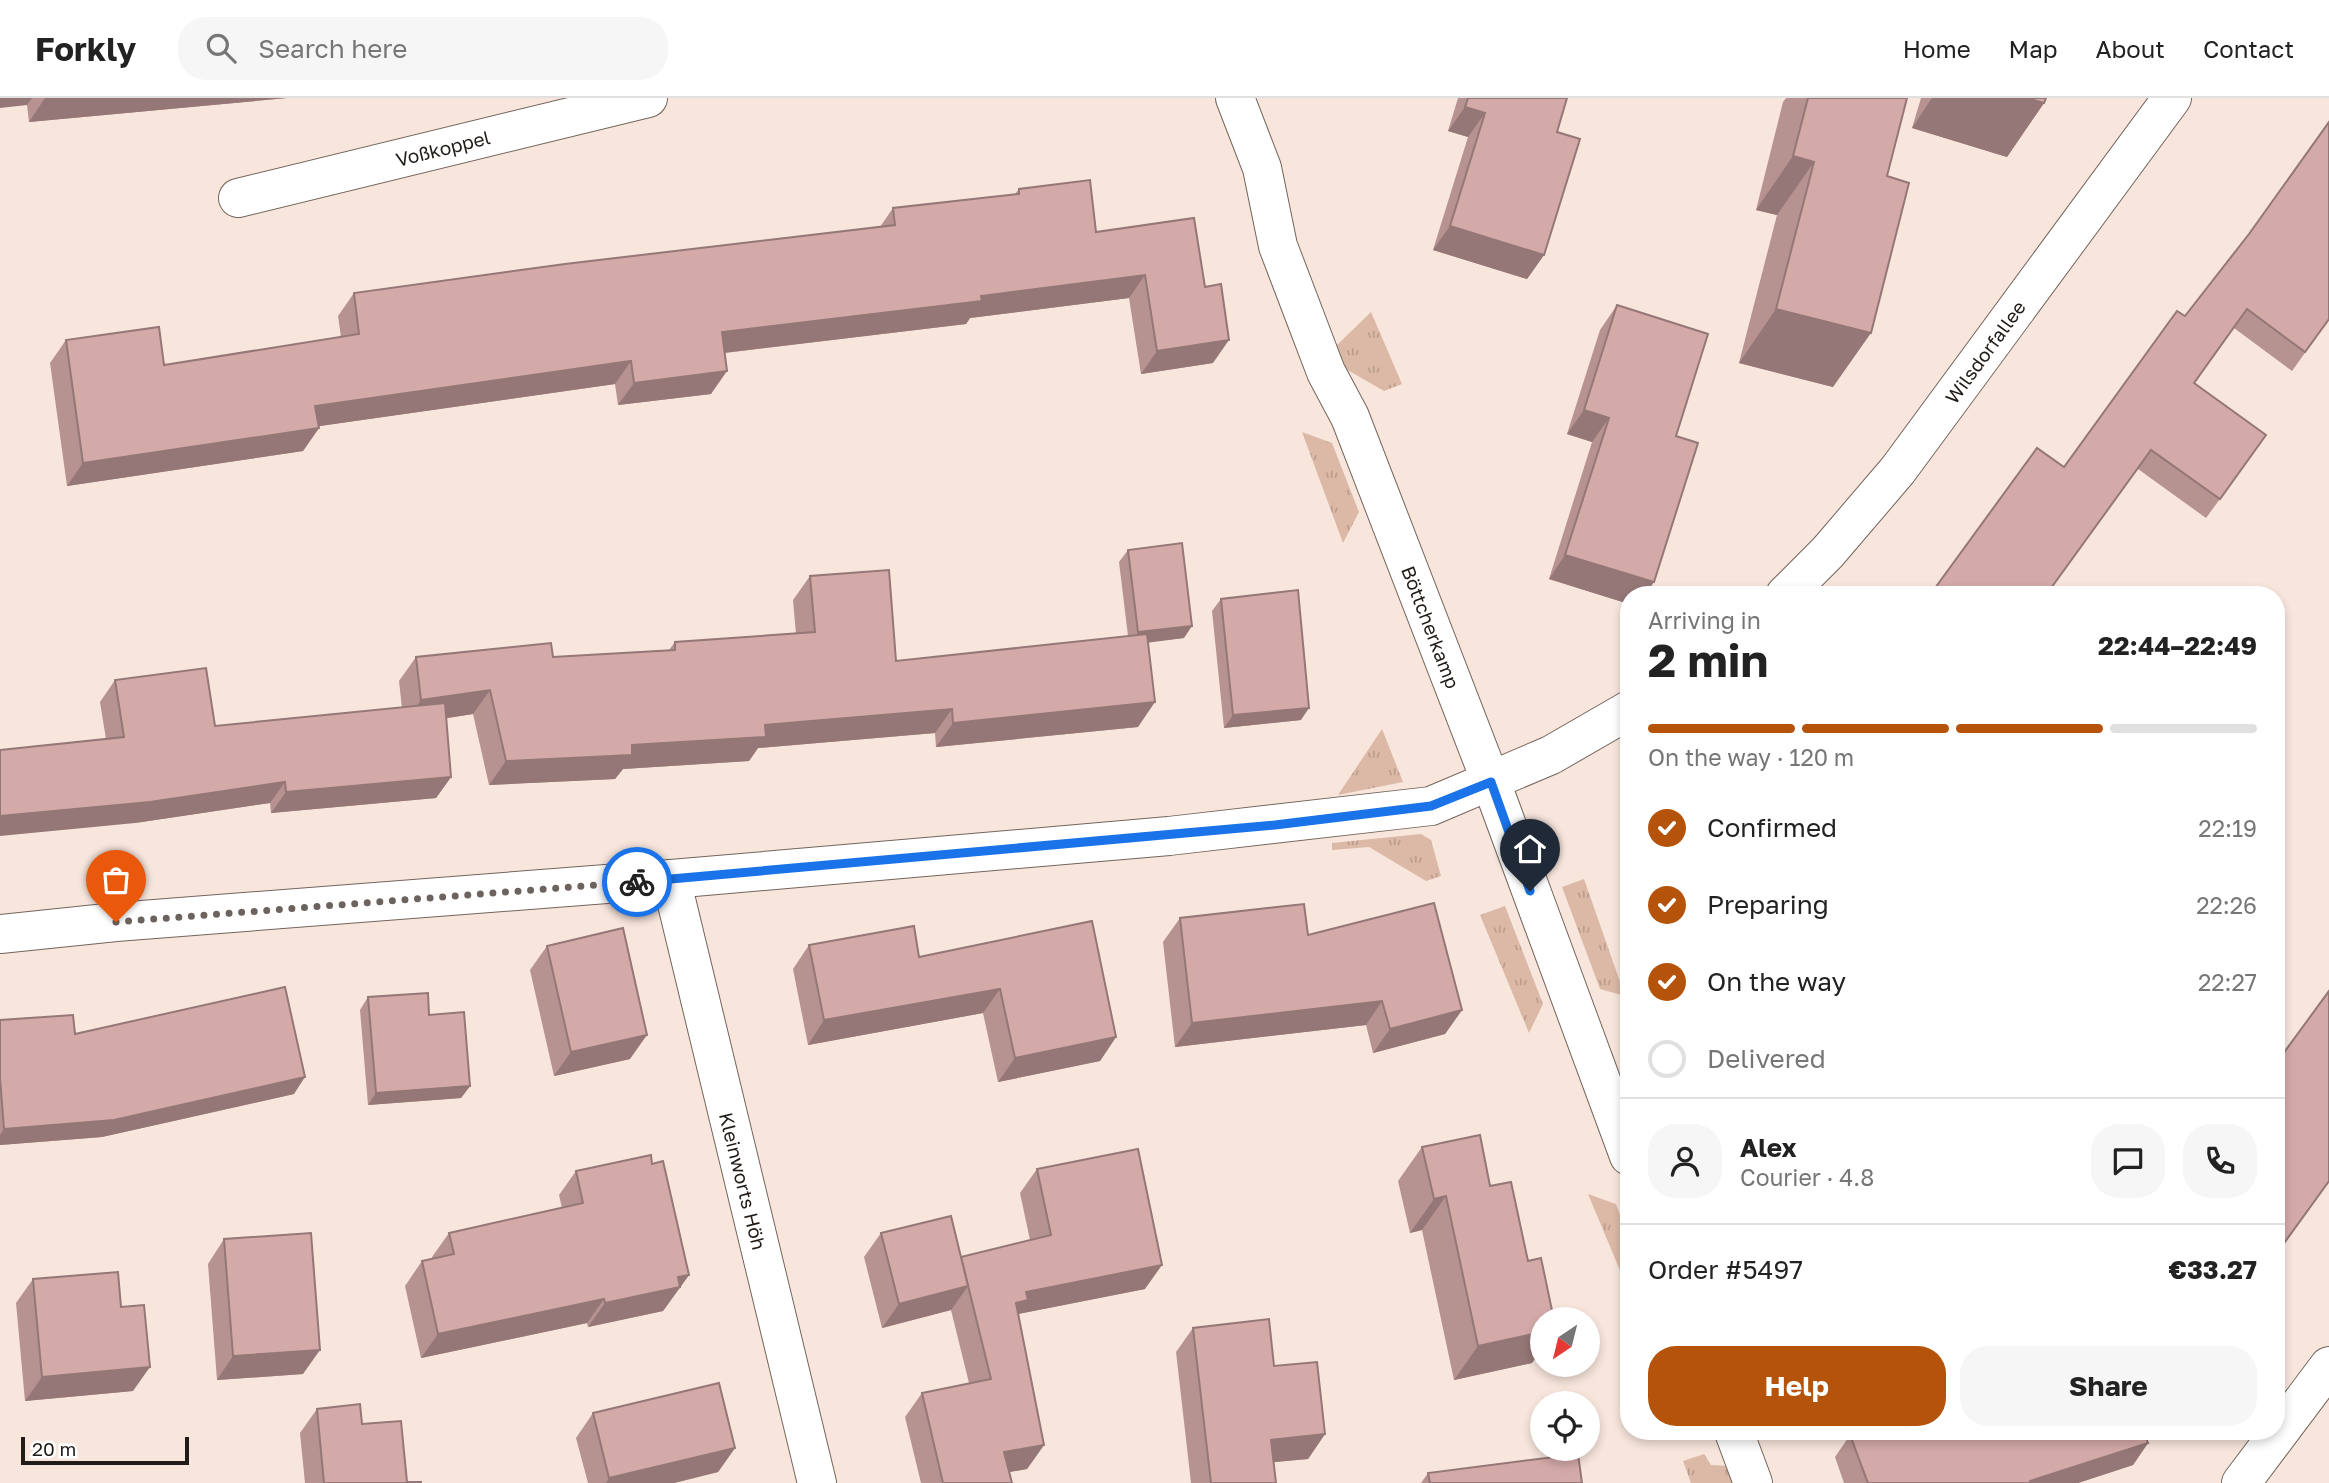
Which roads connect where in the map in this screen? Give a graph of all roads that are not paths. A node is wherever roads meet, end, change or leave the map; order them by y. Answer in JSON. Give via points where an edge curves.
{"nodes":[{"id":1,"x":648,"y":98,"type":"edge"},
{"id":2,"x":1235,"y":98,"type":"edge"},
{"id":3,"x":2172,"y":98,"type":"edge"},
{"id":4,"x":239,"y":198,"type":"dead end"},
{"id":5,"x":1794,"y":586,"type":"edge"},
{"id":6,"x":1620,"y":715,"type":"edge"},
{"id":7,"x":1491,"y":782,"type":"junction"},
{"id":8,"x":671,"y":879,"type":"junction"},
{"id":9,"x":0,"y":934,"type":"edge"},
{"id":10,"x":1620,"y":1132,"type":"edge"},
{"id":11,"x":2329,"y":1366,"type":"edge"},
{"id":12,"x":2285,"y":1424,"type":"edge"},
{"id":13,"x":1737,"y":1440,"type":"edge"},
{"id":14,"x":2273,"y":1440,"type":"edge"},
{"id":15,"x":817,"y":1483,"type":"edge"},
{"id":16,"x":1753,"y":1483,"type":"edge"},
{"id":17,"x":2241,"y":1483,"type":"edge"}],
"edges":[{"from":1,"to":4,"type":"street","name":"Voßkoppel"},
{"from":2,"to":7,"type":"street","name":"Böttcherkamp","via":[[1262,168],[1278,246],[1326,372],[1350,417]]},
{"from":3,"to":5,"type":"street","name":"Wilsdorfallee","via":[[1898,470]]},
{"from":6,"to":7,"type":"street","via":[[1551,755]]},
{"from":7,"to":8,"type":"street","via":[[1431,806],[1275,825]]},
{"from":7,"to":10,"type":"street","name":"Böttcherkamp"},
{"from":8,"to":9,"type":"street"},
{"from":8,"to":15,"type":"street","name":"Kleinworts Höh"},
{"from":11,"to":12,"type":"street"},
{"from":13,"to":16,"type":"street"},
{"from":14,"to":17,"type":"street"}]}
